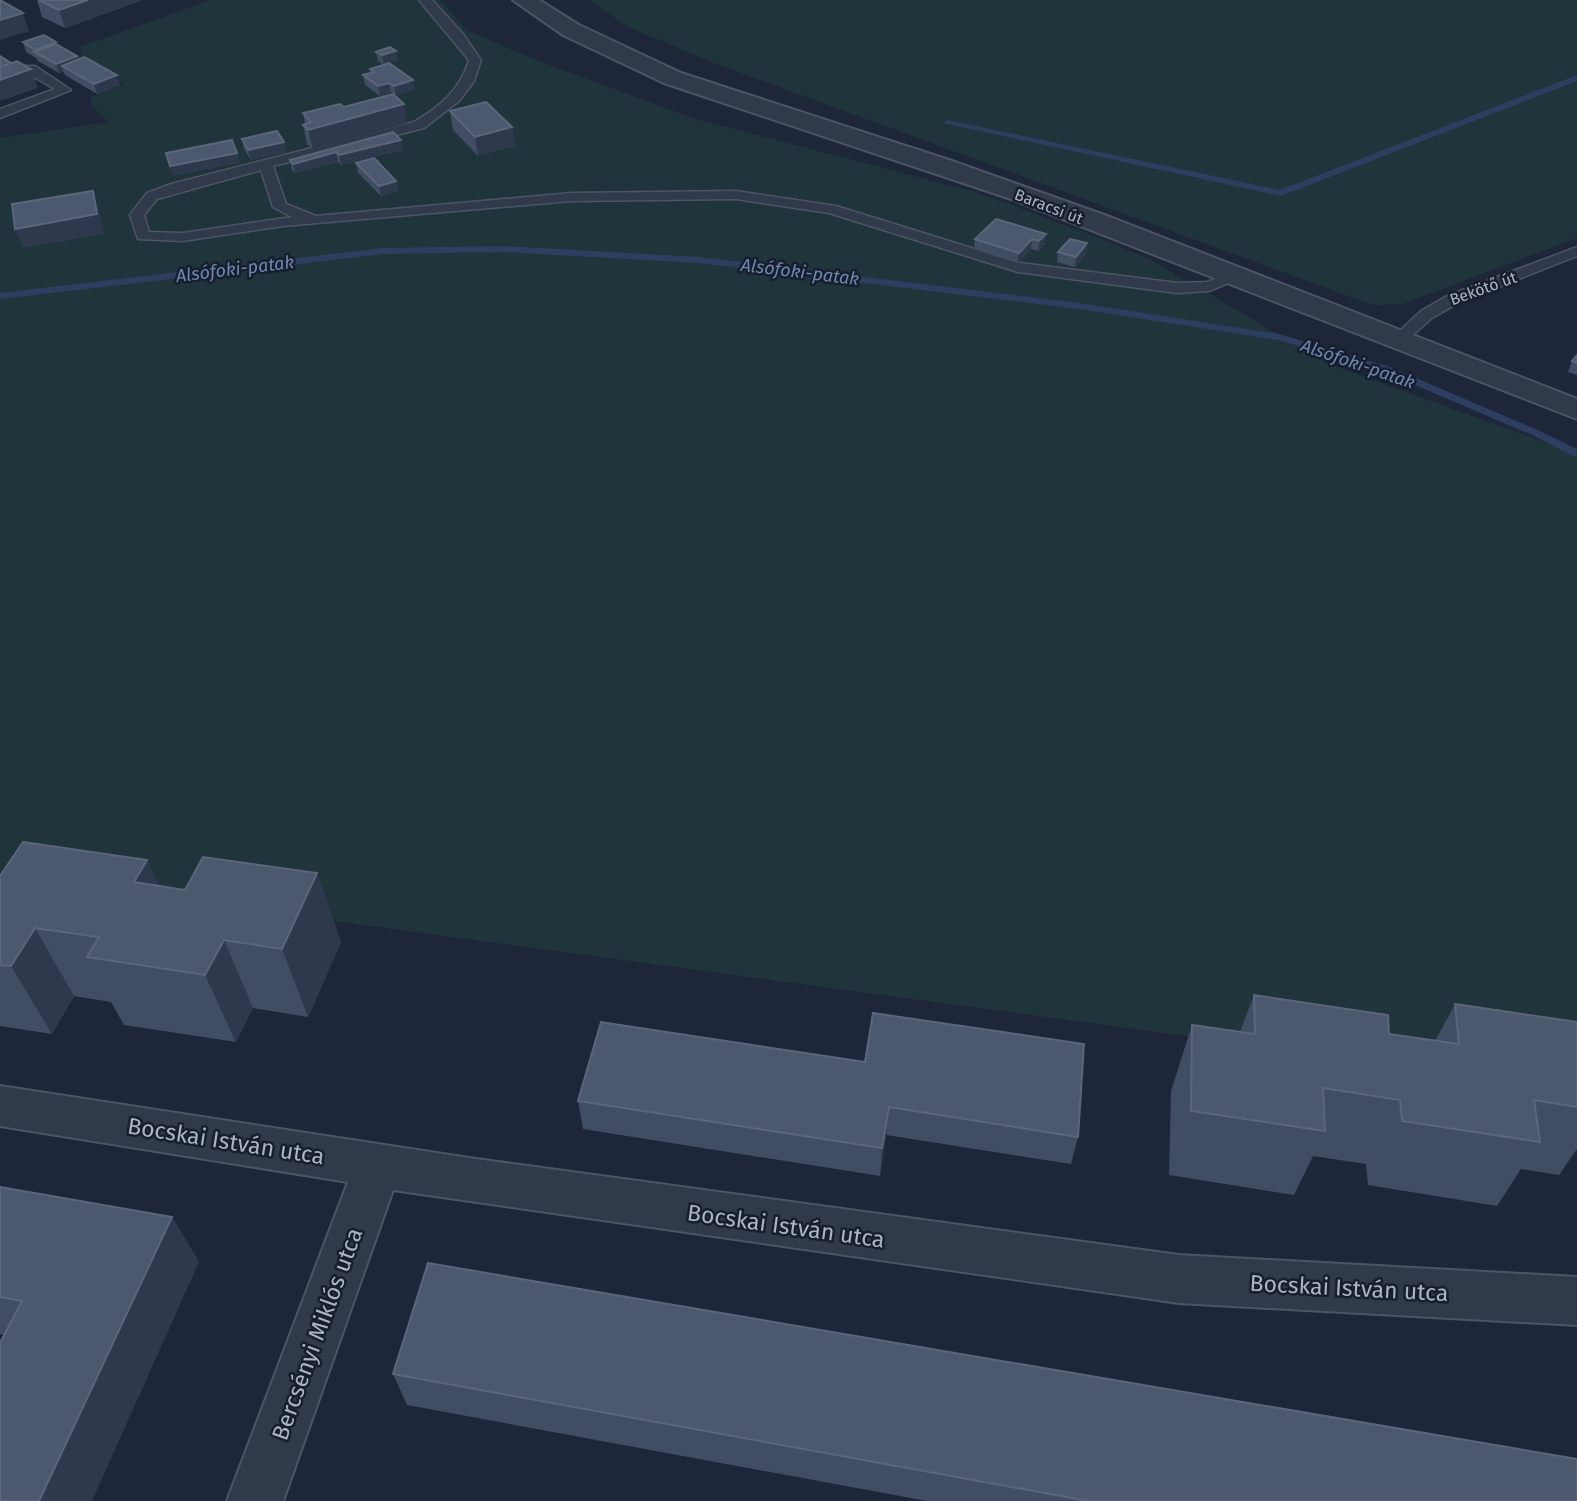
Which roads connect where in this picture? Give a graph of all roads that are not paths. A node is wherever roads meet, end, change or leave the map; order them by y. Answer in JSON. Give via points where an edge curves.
{"nodes":[{"id":1,"x":425,"y":0,"type":"edge"},
{"id":2,"x":524,"y":0,"type":"edge"},
{"id":3,"x":30,"y":69,"type":"edge"},
{"id":4,"x":65,"y":90,"type":"junction"},
{"id":5,"x":79,"y":99,"type":"dead end"},
{"id":6,"x":0,"y":114,"type":"edge"},
{"id":7,"x":267,"y":165,"type":"junction"},
{"id":8,"x":281,"y":206,"type":"junction"},
{"id":9,"x":271,"y":221,"type":"junction"},
{"id":10,"x":314,"y":221,"type":"junction"},
{"id":11,"x":1577,"y":251,"type":"edge"},
{"id":12,"x":1237,"y":276,"type":"junction"},
{"id":13,"x":1398,"y":340,"type":"junction"},
{"id":14,"x":1577,"y":410,"type":"edge"},
{"id":15,"x":0,"y":1106,"type":"edge"},
{"id":16,"x":378,"y":1166,"type":"junction"},
{"id":17,"x":1577,"y":1301,"type":"edge"},
{"id":18,"x":255,"y":1501,"type":"edge"}],
"edges":[{"from":1,"to":7,"type":"lane","via":[[475,60],[471,79],[452,101],[419,125]]},
{"from":2,"to":12,"type":"street","name":"Baracsi út","via":[[645,66],[764,110],[941,165]]},
{"from":3,"to":4,"type":"lane"},
{"from":4,"to":5,"type":"lane"},
{"from":4,"to":6,"type":"lane"},
{"from":7,"to":8,"type":"lane"},
{"from":7,"to":9,"type":"lane","via":[[152,196],[137,215],[143,236],[164,240]]},
{"from":8,"to":9,"type":"lane"},
{"from":8,"to":10,"type":"lane"},
{"from":9,"to":10,"type":"lane"},
{"from":10,"to":12,"type":"lane","via":[[572,197],[736,195],[831,209],[1018,267],[1178,288],[1209,286]]},
{"from":11,"to":13,"type":"lane","name":"Bekötő út","via":[[1456,295],[1428,312]]},
{"from":12,"to":13,"type":"street","name":"Baracsi út"},
{"from":13,"to":14,"type":"street","name":"Baracsi út"},
{"from":15,"to":16,"type":"street","name":"Bocskai István utca"},
{"from":16,"to":17,"type":"street","name":"Bocskai István utca","via":[[1179,1279]]},
{"from":16,"to":18,"type":"street","name":"Bercsényi Miklós utca"}]}
